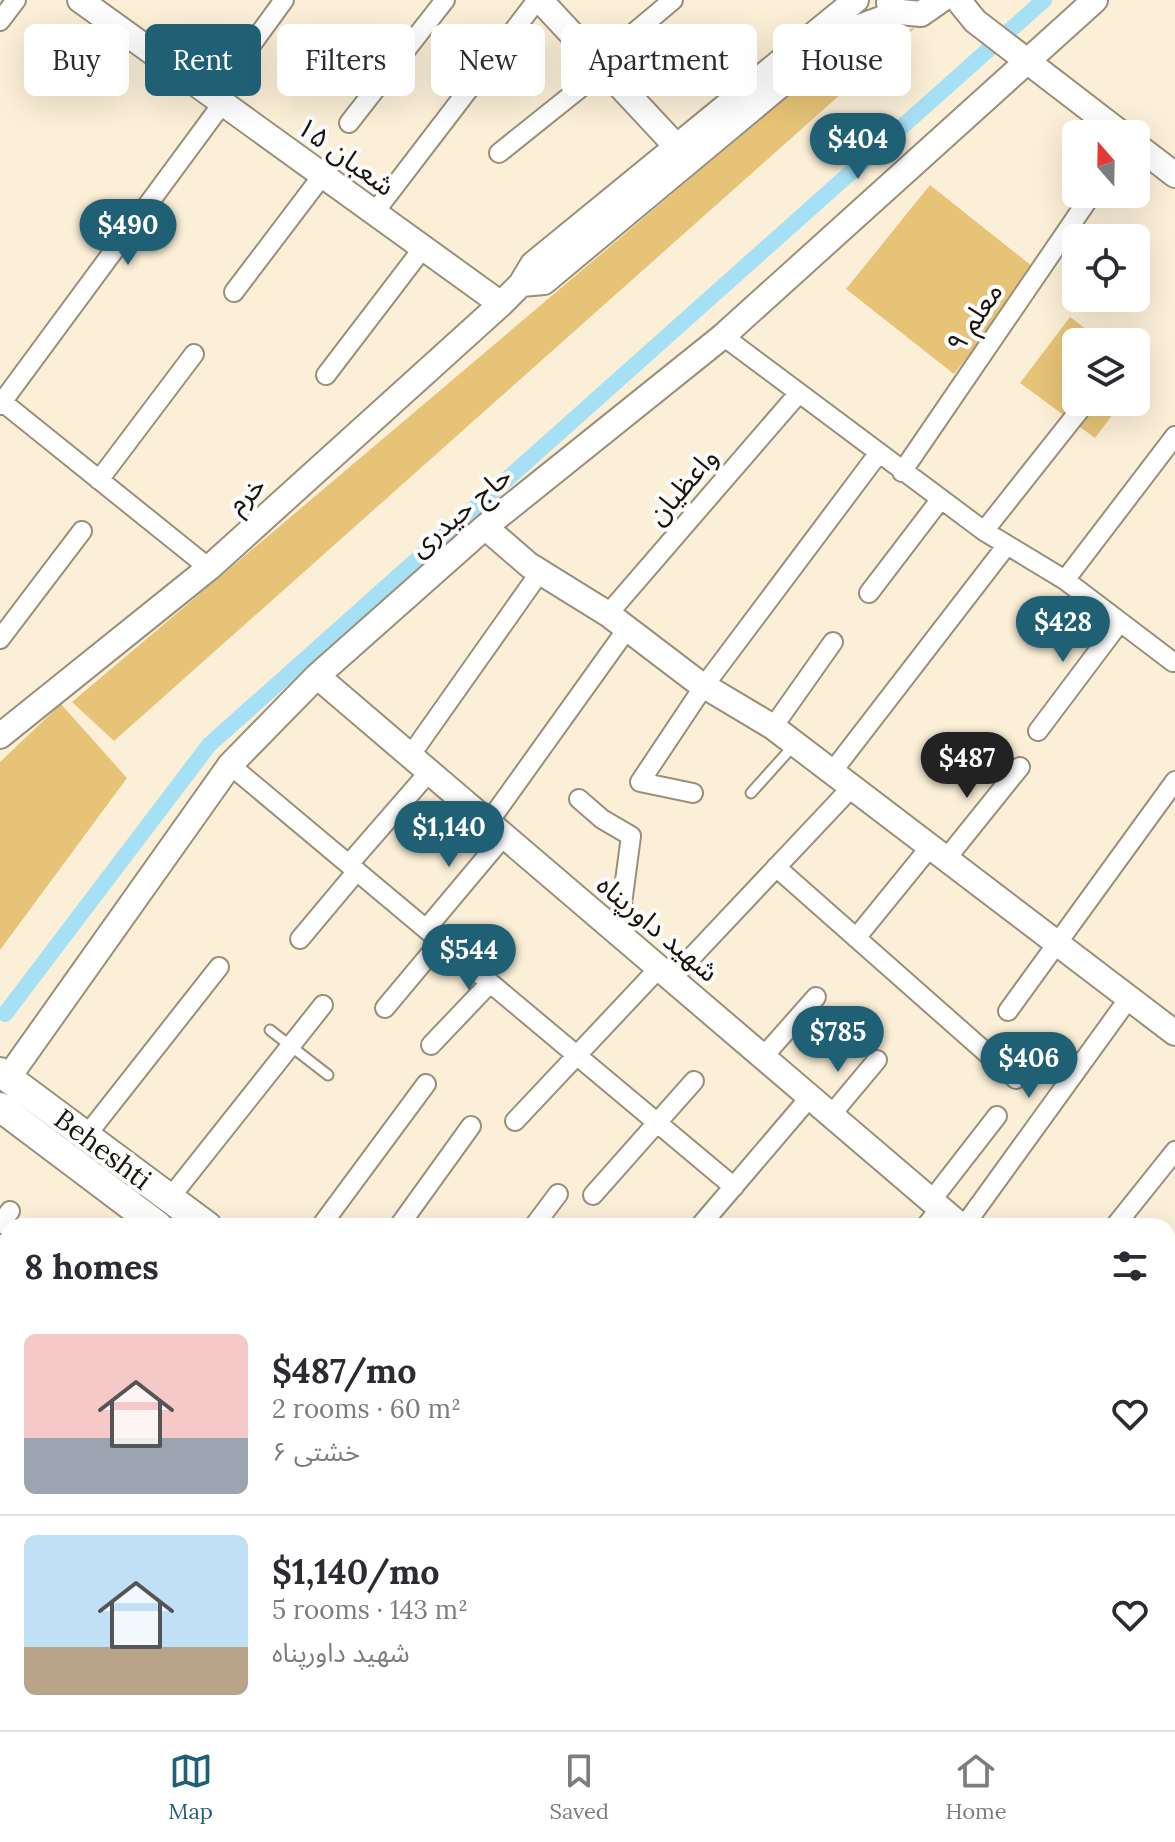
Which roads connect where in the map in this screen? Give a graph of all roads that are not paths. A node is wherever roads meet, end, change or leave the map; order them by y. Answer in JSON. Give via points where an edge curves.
{"nodes":[{"id":1,"x":16,"y":0,"type":"edge"},
{"id":2,"x":80,"y":0,"type":"edge"},
{"id":3,"x":284,"y":0,"type":"edge"},
{"id":4,"x":445,"y":0,"type":"edge"},
{"id":5,"x":538,"y":0,"type":"edge"},
{"id":6,"x":673,"y":0,"type":"edge"},
{"id":7,"x":856,"y":0,"type":"edge"},
{"id":8,"x":941,"y":0,"type":"edge"},
{"id":9,"x":958,"y":0,"type":"edge"},
{"id":10,"x":1095,"y":0,"type":"edge"},
{"id":11,"x":902,"y":9,"type":"edge"},
{"id":12,"x":0,"y":21,"type":"edge"},
{"id":13,"x":975,"y":21,"type":"junction"},
{"id":14,"x":561,"y":24,"type":"edge"},
{"id":15,"x":647,"y":24,"type":"edge"},
{"id":16,"x":838,"y":24,"type":"edge"},
{"id":17,"x":845,"y":24,"type":"edge"},
{"id":18,"x":261,"y":32,"type":"edge"},
{"id":19,"x":1026,"y":60,"type":"junction"},
{"id":20,"x":773,"y":74,"type":"edge"},
{"id":21,"x":773,"y":82,"type":"edge"},
{"id":22,"x":566,"y":96,"type":"edge"},
{"id":23,"x":629,"y":96,"type":"edge"},
{"id":24,"x":222,"y":104,"type":"junction"},
{"id":25,"x":1104,"y":120,"type":"edge"},
{"id":26,"x":349,"y":123,"type":"dead end"},
{"id":27,"x":676,"y":146,"type":"junction"},
{"id":28,"x":499,"y":153,"type":"dead end"},
{"id":29,"x":1150,"y":156,"type":"edge"},
{"id":30,"x":1175,"y":175,"type":"edge"},
{"id":31,"x":322,"y":176,"type":"junction"},
{"id":32,"x":1082,"y":208,"type":"edge"},
{"id":33,"x":374,"y":213,"type":"junction"},
{"id":34,"x":423,"y":248,"type":"junction"},
{"id":35,"x":521,"y":284,"type":"junction"},
{"id":36,"x":234,"y":292,"type":"dead end"},
{"id":37,"x":501,"y":304,"type":"junction"},
{"id":38,"x":723,"y":336,"type":"junction"},
{"id":39,"x":194,"y":354,"type":"dead end"},
{"id":40,"x":326,"y":375,"type":"dead end"},
{"id":41,"x":798,"y":394,"type":"junction"},
{"id":42,"x":1,"y":402,"type":"edge"},
{"id":43,"x":1075,"y":416,"type":"edge"},
{"id":44,"x":1175,"y":436,"type":"edge"},
{"id":45,"x":878,"y":454,"type":"junction"},
{"id":46,"x":902,"y":472,"type":"junction"},
{"id":47,"x":99,"y":480,"type":"junction"},
{"id":48,"x":940,"y":500,"type":"junction"},
{"id":49,"x":485,"y":527,"type":"junction"},
{"id":50,"x":82,"y":531,"type":"dead end"},
{"id":51,"x":984,"y":531,"type":"junction"},
{"id":52,"x":1007,"y":545,"type":"junction"},
{"id":53,"x":209,"y":568,"type":"junction"},
{"id":54,"x":540,"y":572,"type":"junction"},
{"id":55,"x":1065,"y":580,"type":"junction"},
{"id":56,"x":869,"y":593,"type":"dead end"},
{"id":57,"x":618,"y":621,"type":"junction"},
{"id":58,"x":1120,"y":622,"type":"junction"},
{"id":59,"x":0,"y":639,"type":"edge"},
{"id":60,"x":833,"y":642,"type":"dead end"},
{"id":61,"x":1174,"y":662,"type":"edge"},
{"id":62,"x":317,"y":676,"type":"junction"},
{"id":63,"x":704,"y":686,"type":"junction"},
{"id":64,"x":773,"y":727,"type":"junction"},
{"id":65,"x":1038,"y":731,"type":"dead end"},
{"id":66,"x":0,"y":736,"type":"edge"},
{"id":67,"x":795,"y":744,"type":"junction"},
{"id":68,"x":410,"y":756,"type":"junction"},
{"id":69,"x":230,"y":765,"type":"junction"},
{"id":70,"x":1020,"y":767,"type":"dead end"},
{"id":71,"x":429,"y":772,"type":"junction"},
{"id":72,"x":842,"y":780,"type":"junction"},
{"id":73,"x":1172,"y":791,"type":"edge"},
{"id":74,"x":693,"y":793,"type":"dead end"},
{"id":75,"x":751,"y":793,"type":"dead end"},
{"id":76,"x":579,"y":799,"type":"dead end"},
{"id":77,"x":496,"y":830,"type":"junction"},
{"id":78,"x":938,"y":853,"type":"junction"},
{"id":79,"x":353,"y":867,"type":"junction"},
{"id":80,"x":776,"y":867,"type":"junction"},
{"id":81,"x":618,"y":934,"type":"junction"},
{"id":82,"x":433,"y":935,"type":"junction"},
{"id":83,"x":856,"y":938,"type":"junction"},
{"id":84,"x":300,"y":939,"type":"dead end"},
{"id":85,"x":1055,"y":942,"type":"junction"},
{"id":86,"x":219,"y":967,"type":"dead end"},
{"id":87,"x":665,"y":973,"type":"junction"},
{"id":88,"x":490,"y":983,"type":"junction"},
{"id":89,"x":816,"y":997,"type":"dead end"},
{"id":90,"x":1129,"y":998,"type":"junction"},
{"id":91,"x":323,"y":1005,"type":"dead end"},
{"id":92,"x":385,"y":1008,"type":"dead end"},
{"id":93,"x":1008,"y":1011,"type":"dead end"},
{"id":94,"x":270,"y":1030,"type":"dead end"},
{"id":95,"x":1175,"y":1033,"type":"edge"},
{"id":96,"x":431,"y":1045,"type":"dead end"},
{"id":97,"x":291,"y":1046,"type":"junction"},
{"id":98,"x":577,"y":1055,"type":"junction"},
{"id":99,"x":763,"y":1057,"type":"junction"},
{"id":100,"x":877,"y":1060,"type":"dead end"},
{"id":101,"x":4,"y":1075,"type":"edge"},
{"id":102,"x":328,"y":1075,"type":"dead end"},
{"id":103,"x":1016,"y":1079,"type":"dead end"},
{"id":104,"x":694,"y":1081,"type":"dead end"},
{"id":105,"x":426,"y":1084,"type":"dead end"},
{"id":106,"x":810,"y":1097,"type":"junction"},
{"id":107,"x":0,"y":1107,"type":"edge"},
{"id":108,"x":831,"y":1115,"type":"junction"},
{"id":109,"x":997,"y":1116,"type":"dead end"},
{"id":110,"x":515,"y":1121,"type":"dead end"},
{"id":111,"x":657,"y":1123,"type":"junction"},
{"id":112,"x":471,"y":1126,"type":"dead end"},
{"id":113,"x":86,"y":1136,"type":"junction"},
{"id":114,"x":1175,"y":1151,"type":"edge"},
{"id":115,"x":734,"y":1187,"type":"junction"},
{"id":116,"x":558,"y":1194,"type":"dead end"},
{"id":117,"x":593,"y":1195,"type":"dead end"},
{"id":118,"x":169,"y":1199,"type":"junction"},
{"id":119,"x":933,"y":1212,"type":"edge"},
{"id":120,"x":144,"y":1218,"type":"edge"},
{"id":121,"x":196,"y":1218,"type":"edge"},
{"id":122,"x":327,"y":1218,"type":"edge"},
{"id":123,"x":405,"y":1218,"type":"edge"},
{"id":124,"x":540,"y":1218,"type":"edge"},
{"id":125,"x":707,"y":1218,"type":"edge"},
{"id":126,"x":969,"y":1218,"type":"edge"},
{"id":127,"x":1121,"y":1218,"type":"edge"}],
"edges":[{"from":1,"to":12,"type":"street"},
{"from":2,"to":24,"type":"street","name":"۱۵ شعبان"},
{"from":3,"to":18,"type":"street"},
{"from":4,"to":26,"type":"street"},
{"from":5,"to":14,"type":"street"},
{"from":5,"to":33,"type":"street"},
{"from":6,"to":15,"type":"street"},
{"from":7,"to":16,"type":"street","name":"خرم"},
{"from":8,"to":11,"type":"street"},
{"from":9,"to":13,"type":"street"},
{"from":10,"to":19,"type":"street","name":"حاج حیدری"},
{"from":11,"to":13,"type":"street"},
{"from":11,"to":17,"type":"street","name":"خرم"},
{"from":13,"to":19,"type":"street"},
{"from":19,"to":25,"type":"street"},
{"from":19,"to":38,"type":"street","name":"حاج حیدری"},
{"from":20,"to":27,"type":"street","name":"خرم"},
{"from":21,"to":35,"type":"street","name":"خرم","via":[[544,282]]},
{"from":22,"to":28,"type":"street"},
{"from":23,"to":27,"type":"street"},
{"from":24,"to":31,"type":"street","name":"۱۵ شعبان"},
{"from":24,"to":42,"type":"street"},
{"from":27,"to":35,"type":"street","name":"خرم","via":[[533,264]]},
{"from":29,"to":30,"type":"street"},
{"from":31,"to":33,"type":"street","name":"۱۵ شعبان"},
{"from":31,"to":36,"type":"street"},
{"from":32,"to":46,"type":"street","name":"معلم ۹"},
{"from":33,"to":34,"type":"street","name":"۱۵ شعبان"},
{"from":34,"to":37,"type":"street","name":"۱۵ شعبان"},
{"from":34,"to":40,"type":"street"},
{"from":35,"to":37,"type":"street","name":"خرم"},
{"from":37,"to":53,"type":"street","name":"خرم"},
{"from":38,"to":41,"type":"street"},
{"from":38,"to":49,"type":"street","name":"حاج حیدری"},
{"from":39,"to":47,"type":"street"},
{"from":41,"to":45,"type":"street"},
{"from":41,"to":57,"type":"street","name":"واعظیان"},
{"from":42,"to":47,"type":"street"},
{"from":43,"to":51,"type":"street"},
{"from":44,"to":55,"type":"street"},
{"from":45,"to":46,"type":"street"},
{"from":45,"to":63,"type":"street"},
{"from":46,"to":48,"type":"street"},
{"from":47,"to":53,"type":"street"},
{"from":48,"to":51,"type":"street"},
{"from":48,"to":56,"type":"street"},
{"from":49,"to":54,"type":"street"},
{"from":49,"to":62,"type":"street","name":"حاج حیدری"},
{"from":50,"to":59,"type":"street"},
{"from":51,"to":52,"type":"street"},
{"from":52,"to":55,"type":"street"},
{"from":52,"to":72,"type":"street"},
{"from":53,"to":66,"type":"street","name":"خرم"},
{"from":54,"to":57,"type":"street"},
{"from":54,"to":68,"type":"street"},
{"from":55,"to":58,"type":"street"},
{"from":57,"to":63,"type":"street"},
{"from":57,"to":77,"type":"street","name":"واعظیان"},
{"from":58,"to":61,"type":"street"},
{"from":58,"to":65,"type":"street"},
{"from":60,"to":64,"type":"street"},
{"from":62,"to":68,"type":"street","name":"شهید داورپناه"},
{"from":62,"to":69,"type":"street","name":"حاج حیدری"},
{"from":63,"to":64,"type":"street"},
{"from":63,"to":74,"type":"street","via":[[640,782]]},
{"from":64,"to":67,"type":"street"},
{"from":67,"to":72,"type":"street"},
{"from":67,"to":75,"type":"lane"},
{"from":68,"to":71,"type":"street","name":"شهید داورپناه"},
{"from":69,"to":79,"type":"street"},
{"from":69,"to":101,"type":"street","name":"حاج حیدری"},
{"from":70,"to":78,"type":"street"},
{"from":71,"to":77,"type":"street","name":"شهید داورپناه"},
{"from":71,"to":79,"type":"street"},
{"from":72,"to":78,"type":"street"},
{"from":72,"to":80,"type":"street"},
{"from":73,"to":85,"type":"street"},
{"from":76,"to":81,"type":"street","via":[[631,836]]},
{"from":77,"to":81,"type":"street","name":"شهید داورپناه"},
{"from":77,"to":82,"type":"street","name":"واعظیان"},
{"from":78,"to":83,"type":"street"},
{"from":78,"to":85,"type":"street"},
{"from":79,"to":82,"type":"street"},
{"from":79,"to":84,"type":"street"},
{"from":80,"to":83,"type":"street"},
{"from":80,"to":87,"type":"street"},
{"from":81,"to":87,"type":"street","name":"شهید داورپناه"},
{"from":82,"to":88,"type":"street"},
{"from":82,"to":92,"type":"street","name":"واعظیان"},
{"from":83,"to":103,"type":"street"},
{"from":85,"to":90,"type":"street"},
{"from":85,"to":93,"type":"street"},
{"from":86,"to":113,"type":"street"},
{"from":87,"to":98,"type":"street"},
{"from":87,"to":99,"type":"street","name":"شهید داورپناه"},
{"from":88,"to":96,"type":"street"},
{"from":88,"to":98,"type":"street"},
{"from":89,"to":99,"type":"street"},
{"from":90,"to":95,"type":"street"},
{"from":90,"to":126,"type":"street"},
{"from":91,"to":97,"type":"street"},
{"from":94,"to":97,"type":"lane"},
{"from":97,"to":102,"type":"lane"},
{"from":97,"to":118,"type":"street"},
{"from":98,"to":110,"type":"street"},
{"from":98,"to":111,"type":"street"},
{"from":99,"to":106,"type":"street","name":"شهید داورپناه"},
{"from":100,"to":108,"type":"street"},
{"from":101,"to":113,"type":"main road","name":"Beheshti"},
{"from":104,"to":111,"type":"street"},
{"from":105,"to":122,"type":"street"},
{"from":106,"to":108,"type":"street","name":"شهید داورپناه"},
{"from":106,"to":115,"type":"street"},
{"from":107,"to":120,"type":"main road","name":"Beheshti"},
{"from":108,"to":119,"type":"street","name":"شهید داورپناه"},
{"from":109,"to":119,"type":"street"},
{"from":111,"to":115,"type":"street"},
{"from":111,"to":117,"type":"street"},
{"from":112,"to":123,"type":"street"},
{"from":113,"to":118,"type":"main road","name":"Beheshti"},
{"from":114,"to":127,"type":"street"},
{"from":115,"to":125,"type":"street"},
{"from":116,"to":124,"type":"street"},
{"from":118,"to":121,"type":"main road","name":"Beheshti"}]}
